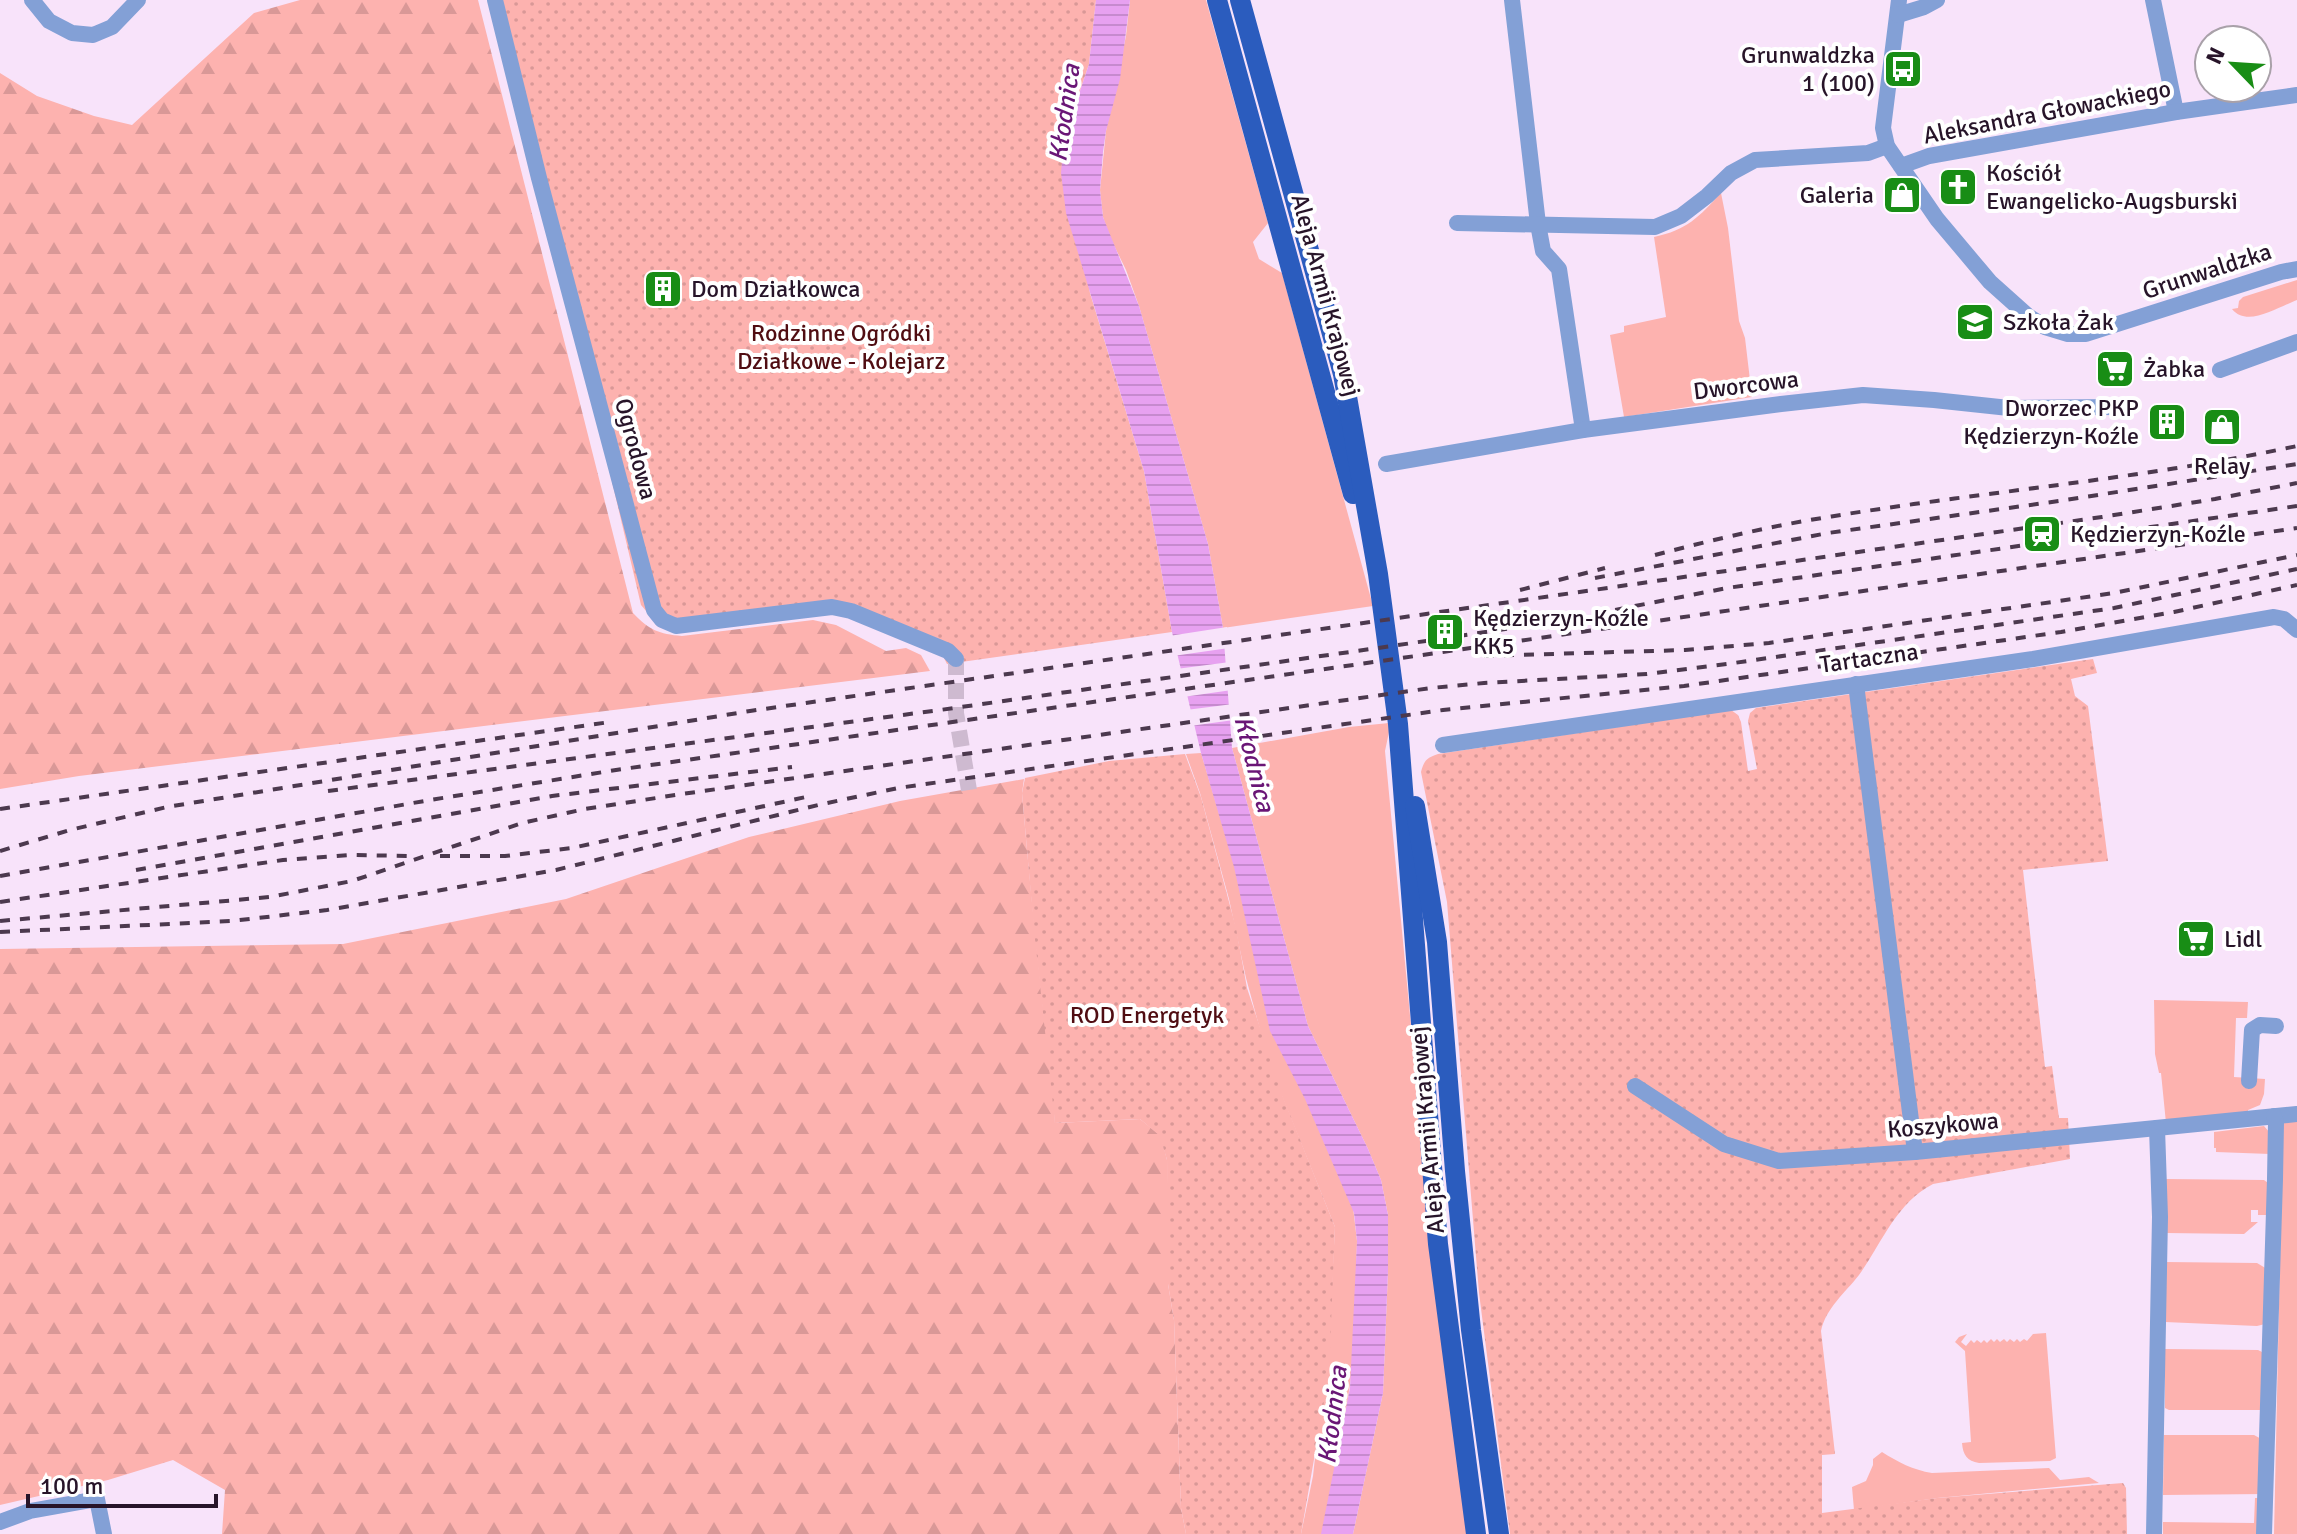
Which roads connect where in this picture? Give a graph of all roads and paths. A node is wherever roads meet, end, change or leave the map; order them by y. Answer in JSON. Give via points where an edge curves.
{"nodes":[{"id":1,"x":32,"y":0,"type":"edge"},
{"id":2,"x":138,"y":0,"type":"edge"},
{"id":3,"x":495,"y":0,"type":"edge"},
{"id":4,"x":1217,"y":0,"type":"edge"},
{"id":5,"x":1240,"y":0,"type":"edge"},
{"id":6,"x":1512,"y":0,"type":"edge"},
{"id":7,"x":1937,"y":0,"type":"edge"},
{"id":8,"x":2153,"y":0,"type":"edge"},
{"id":9,"x":1899,"y":7,"type":"edge"},
{"id":10,"x":2297,"y":95,"type":"edge"},
{"id":11,"x":2176,"y":112,"type":"junction"},
{"id":12,"x":1887,"y":146,"type":"junction"},
{"id":13,"x":1901,"y":166,"type":"junction"},
{"id":14,"x":1457,"y":223,"type":"dead end"},
{"id":15,"x":1538,"y":224,"type":"junction"},
{"id":16,"x":2297,"y":269,"type":"edge"},
{"id":17,"x":2297,"y":342,"type":"edge"},
{"id":18,"x":2220,"y":370,"type":"dead end"},
{"id":19,"x":2116,"y":407,"type":"dead end"},
{"id":20,"x":1583,"y":430,"type":"junction"},
{"id":21,"x":1386,"y":464,"type":"dead end"},
{"id":22,"x":1382,"y":605,"type":"junction"},
{"id":23,"x":2297,"y":630,"type":"edge"},
{"id":24,"x":952,"y":655,"type":"dead end"},
{"id":25,"x":1856,"y":684,"type":"junction"},
{"id":26,"x":1398,"y":724,"type":"junction"},
{"id":27,"x":1443,"y":745,"type":"dead end"},
{"id":28,"x":2276,"y":1026,"type":"dead end"},
{"id":29,"x":2249,"y":1081,"type":"dead end"},
{"id":30,"x":1635,"y":1086,"type":"dead end"},
{"id":31,"x":2297,"y":1114,"type":"edge"},
{"id":32,"x":2274,"y":1116,"type":"junction"},
{"id":33,"x":2157,"y":1128,"type":"junction"},
{"id":34,"x":1915,"y":1152,"type":"junction"},
{"id":35,"x":0,"y":1522,"type":"edge"},
{"id":36,"x":104,"y":1534,"type":"edge"},
{"id":37,"x":1476,"y":1534,"type":"edge"},
{"id":38,"x":1499,"y":1534,"type":"edge"},
{"id":39,"x":2154,"y":1534,"type":"edge"},
{"id":40,"x":2264,"y":1534,"type":"edge"}],
"edges":[{"from":1,"to":2,"type":"street","via":[[49,21],[72,33],[93,35],[112,27]]},
{"from":3,"to":24,"type":"street","name":"Ogrodowa","via":[[654,610],[676,626],[832,607]]},
{"from":4,"to":22,"type":"main road","name":"Aleja Armii Krajowej"},
{"from":5,"to":22,"type":"main road","name":"Aleja Armii Krajowej","via":[[1343,374]]},
{"from":6,"to":15,"type":"street"},
{"from":7,"to":9,"type":"street","via":[[1924,7]]},
{"from":8,"to":11,"type":"street"},
{"from":9,"to":12,"type":"street","via":[[1883,128]]},
{"from":10,"to":11,"type":"street","name":"Aleksandra Głowackiego"},
{"from":11,"to":13,"type":"street","name":"Aleksandra Głowackiego","via":[[1929,156]]},
{"from":12,"to":13,"type":"street","name":"Grunwaldzka"},
{"from":12,"to":15,"type":"street","via":[[1868,153],[1755,160],[1731,173],[1681,216],[1655,227]]},
{"from":13,"to":16,"type":"street","name":"Grunwaldzka","via":[[1990,282],[2028,316],[2068,334],[2086,334]]},
{"from":14,"to":15,"type":"street"},
{"from":15,"to":20,"type":"street","via":[[1543,251],[1559,269]]},
{"from":17,"to":18,"type":"street"},
{"from":19,"to":20,"type":"street","name":"Dworcowa","via":[[2009,408],[1863,395]]},
{"from":20,"to":21,"type":"street","name":"Dworcowa"},
{"from":22,"to":26,"type":"main road","name":"Aleja Armii Krajowej"},
{"from":23,"to":25,"type":"street","name":"Tartaczna","via":[[2274,617]]},
{"from":25,"to":27,"type":"street","name":"Tartaczna"},
{"from":25,"to":34,"type":"street"},
{"from":26,"to":37,"type":"main road","name":"Aleja Armii Krajowej","via":[[1438,1244]]},
{"from":26,"to":38,"type":"main road","name":"Aleja Armii Krajowej","via":[[1437,942],[1471,1330]]},
{"from":28,"to":29,"type":"street","via":[[2252,1030]]},
{"from":30,"to":34,"type":"street","name":"Koszykowa","via":[[1724,1144],[1779,1161]]},
{"from":31,"to":32,"type":"street","name":"Koszykowa"},
{"from":32,"to":33,"type":"street","name":"Koszykowa"},
{"from":32,"to":40,"type":"street"},
{"from":33,"to":34,"type":"street","name":"Koszykowa"},
{"from":33,"to":39,"type":"street"},
{"from":35,"to":36,"type":"street","via":[[97,1499]]}]}
